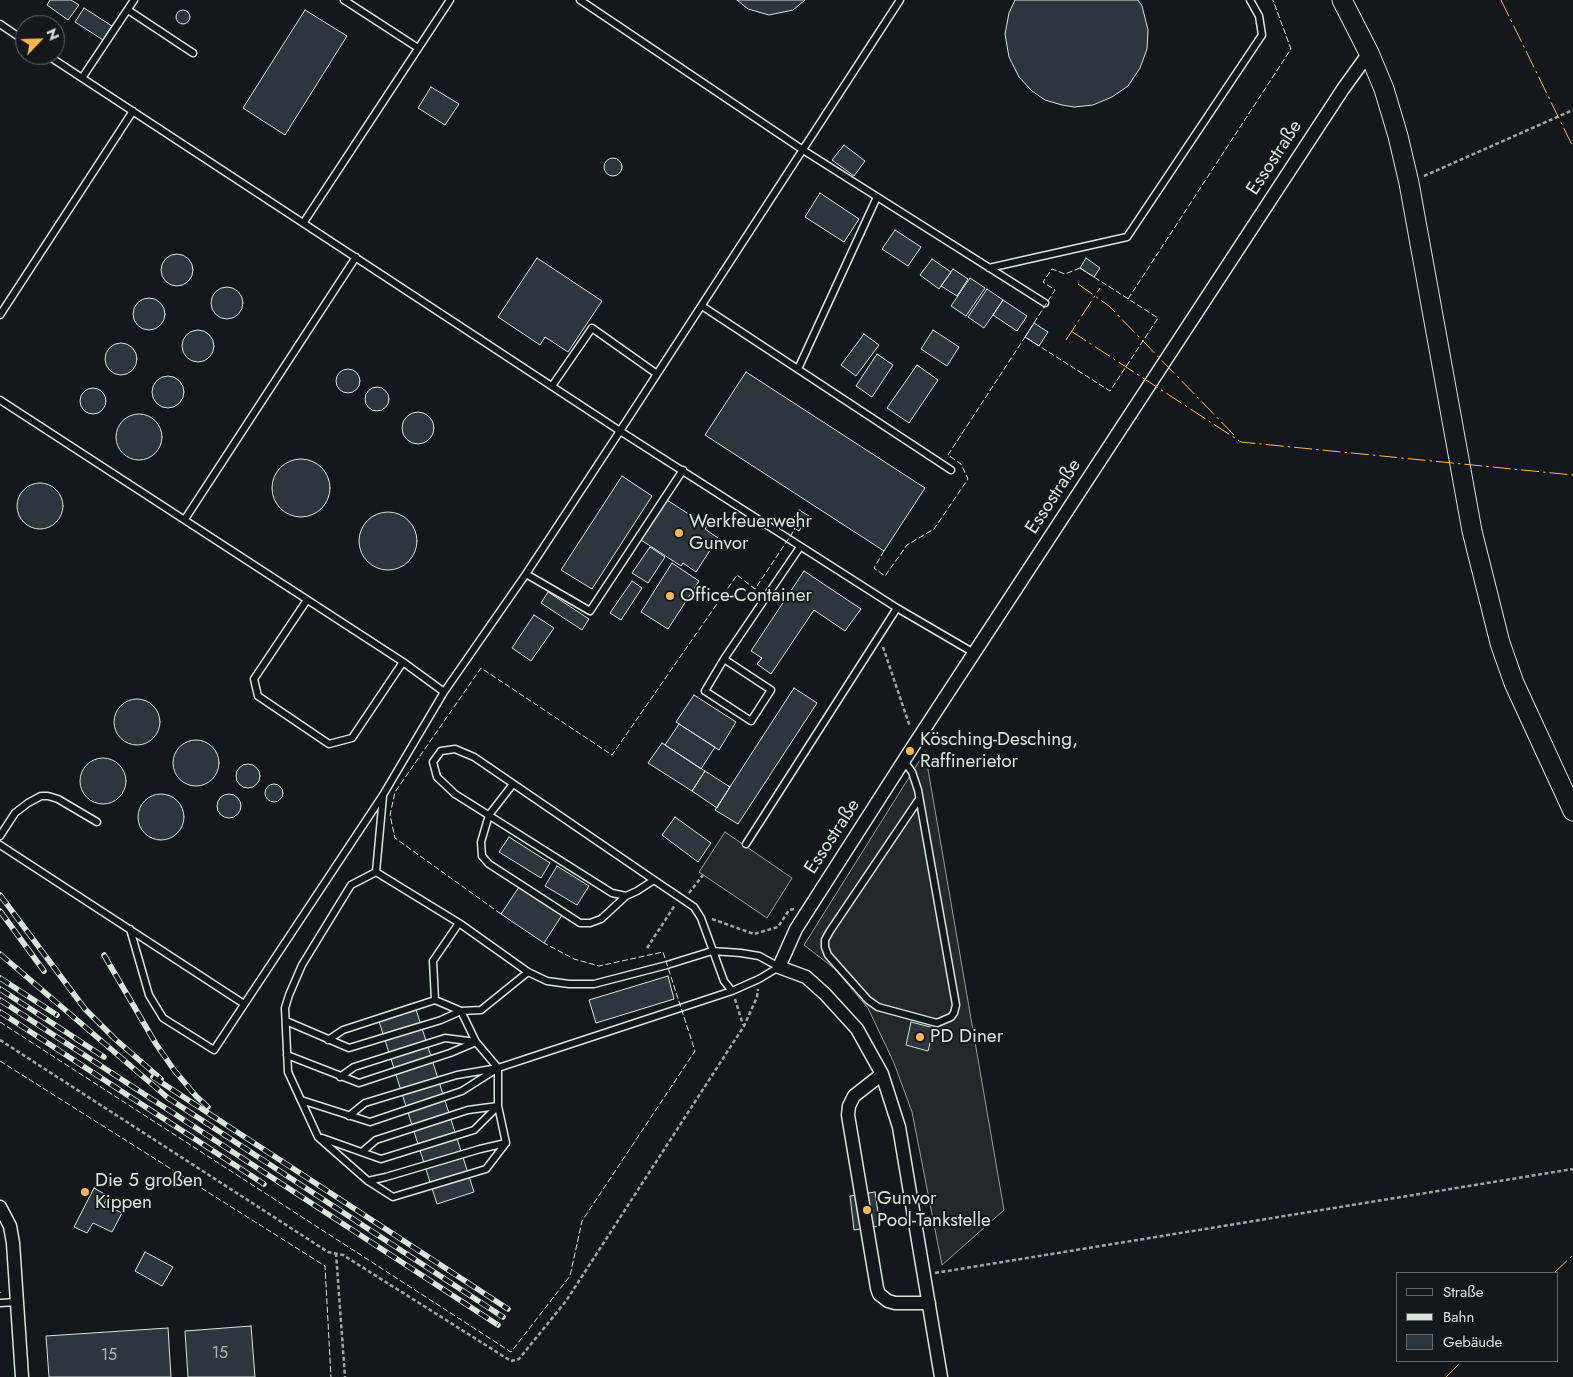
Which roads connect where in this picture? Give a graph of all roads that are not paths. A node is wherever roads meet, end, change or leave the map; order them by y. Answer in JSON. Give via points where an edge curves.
{"nodes":[{"id":1,"x":134,"y":0,"type":"edge"},
{"id":2,"x":344,"y":0,"type":"edge"},
{"id":3,"x":450,"y":0,"type":"edge"},
{"id":4,"x":580,"y":0,"type":"edge"},
{"id":5,"x":900,"y":0,"type":"edge"},
{"id":6,"x":1250,"y":0,"type":"edge"},
{"id":7,"x":1342,"y":0,"type":"edge"},
{"id":8,"x":128,"y":10,"type":"junction"},
{"id":9,"x":0,"y":24,"type":"edge"},
{"id":10,"x":15,"y":34,"type":"edge"},
{"id":11,"x":418,"y":48,"type":"junction"},
{"id":12,"x":193,"y":53,"type":"dead end"},
{"id":13,"x":1369,"y":53,"type":"junction"},
{"id":14,"x":62,"y":65,"type":"edge"},
{"id":15,"x":82,"y":78,"type":"junction"},
{"id":16,"x":133,"y":112,"type":"junction"},
{"id":17,"x":802,"y":150,"type":"junction"},
{"id":18,"x":877,"y":197,"type":"junction"},
{"id":19,"x":304,"y":222,"type":"junction"},
{"id":20,"x":356,"y":257,"type":"junction"},
{"id":21,"x":989,"y":268,"type":"junction"},
{"id":22,"x":1045,"y":303,"type":"dead end"},
{"id":23,"x":702,"y":306,"type":"junction"},
{"id":24,"x":0,"y":315,"type":"edge"},
{"id":25,"x":798,"y":369,"type":"junction"},
{"id":26,"x":657,"y":374,"type":"junction"},
{"id":27,"x":552,"y":386,"type":"junction"},
{"id":28,"x":0,"y":400,"type":"edge"},
{"id":29,"x":620,"y":431,"type":"junction"},
{"id":30,"x":682,"y":470,"type":"junction"},
{"id":31,"x":951,"y":470,"type":"dead end"},
{"id":32,"x":185,"y":519,"type":"junction"},
{"id":33,"x":800,"y":547,"type":"junction"},
{"id":34,"x":526,"y":574,"type":"junction"},
{"id":35,"x":307,"y":600,"type":"junction"},
{"id":36,"x":897,"y":608,"type":"junction"},
{"id":37,"x":974,"y":653,"type":"junction"},
{"id":38,"x":724,"y":658,"type":"junction"},
{"id":39,"x":403,"y":662,"type":"junction"},
{"id":40,"x":444,"y":692,"type":"junction"},
{"id":41,"x":904,"y":761,"type":"junction"},
{"id":42,"x":513,"y":784,"type":"junction"},
{"id":43,"x":383,"y":795,"type":"junction"},
{"id":44,"x":920,"y":799,"type":"junction"},
{"id":45,"x":1573,"y":811,"type":"edge"},
{"id":46,"x":489,"y":815,"type":"junction"},
{"id":47,"x":96,"y":822,"type":"dead end"},
{"id":48,"x":0,"y":836,"type":"edge"},
{"id":49,"x":746,"y":844,"type":"dead end"},
{"id":50,"x":0,"y":845,"type":"edge"},
{"id":51,"x":376,"y":872,"type":"junction"},
{"id":52,"x":654,"y":880,"type":"junction"},
{"id":53,"x":626,"y":896,"type":"junction"},
{"id":54,"x":459,"y":923,"type":"junction"},
{"id":55,"x":130,"y":929,"type":"junction"},
{"id":56,"x":712,"y":951,"type":"junction"},
{"id":57,"x":779,"y":967,"type":"junction"},
{"id":58,"x":528,"y":972,"type":"junction"},
{"id":59,"x":732,"y":991,"type":"junction"},
{"id":60,"x":435,"y":1000,"type":"junction"},
{"id":61,"x":244,"y":1004,"type":"junction"},
{"id":62,"x":460,"y":1011,"type":"junction"},
{"id":63,"x":286,"y":1021,"type":"junction"},
{"id":64,"x":328,"y":1040,"type":"junction"},
{"id":65,"x":476,"y":1042,"type":"junction"},
{"id":66,"x":288,"y":1055,"type":"junction"},
{"id":67,"x":498,"y":1068,"type":"junction"},
{"id":68,"x":882,"y":1074,"type":"junction"},
{"id":69,"x":340,"y":1077,"type":"junction"},
{"id":70,"x":301,"y":1100,"type":"junction"},
{"id":71,"x":498,"y":1106,"type":"junction"},
{"id":72,"x":349,"y":1116,"type":"junction"},
{"id":73,"x":318,"y":1137,"type":"junction"},
{"id":74,"x":506,"y":1143,"type":"junction"},
{"id":75,"x":362,"y":1152,"type":"junction"},
{"id":76,"x":368,"y":1181,"type":"junction"},
{"id":77,"x":0,"y":1208,"type":"edge"},
{"id":78,"x":17,"y":1302,"type":"junction"},
{"id":79,"x":929,"y":1303,"type":"junction"},
{"id":80,"x":0,"y":1304,"type":"edge"},
{"id":81,"x":22,"y":1377,"type":"edge"},
{"id":82,"x":941,"y":1377,"type":"edge"}],
"edges":[{"from":1,"to":8,"type":"lane"},
{"from":2,"to":11,"type":"lane"},
{"from":3,"to":11,"type":"lane"},
{"from":4,"to":17,"type":"lane"},
{"from":5,"to":17,"type":"lane"},
{"from":6,"to":21,"type":"lane","via":[[1259,16],[1262,35],[1127,237]]},
{"from":7,"to":13,"type":"street"},
{"from":8,"to":12,"type":"lane"},
{"from":8,"to":15,"type":"lane"},
{"from":9,"to":10,"type":"lane"},
{"from":11,"to":19,"type":"lane"},
{"from":13,"to":37,"type":"street","name":"Essostraße","via":[[1342,89]]},
{"from":13,"to":45,"type":"street","via":[[1384,89],[1409,183],[1459,466],[1500,643],[1514,683]]},
{"from":14,"to":15,"type":"lane"},
{"from":15,"to":16,"type":"lane"},
{"from":16,"to":19,"type":"lane"},
{"from":16,"to":24,"type":"lane"},
{"from":17,"to":18,"type":"lane"},
{"from":17,"to":23,"type":"lane"},
{"from":18,"to":21,"type":"lane"},
{"from":18,"to":25,"type":"lane"},
{"from":19,"to":20,"type":"lane"},
{"from":20,"to":27,"type":"lane"},
{"from":20,"to":32,"type":"lane"},
{"from":21,"to":22,"type":"lane"},
{"from":23,"to":25,"type":"lane"},
{"from":23,"to":26,"type":"lane"},
{"from":25,"to":31,"type":"lane"},
{"from":26,"to":27,"type":"lane","via":[[592,328]]},
{"from":26,"to":29,"type":"lane"},
{"from":27,"to":29,"type":"lane"},
{"from":28,"to":32,"type":"lane"},
{"from":29,"to":30,"type":"lane"},
{"from":29,"to":34,"type":"lane"},
{"from":30,"to":33,"type":"lane"},
{"from":30,"to":34,"type":"lane","via":[[590,611]]},
{"from":32,"to":35,"type":"lane"},
{"from":33,"to":36,"type":"lane"},
{"from":33,"to":38,"type":"lane"},
{"from":34,"to":40,"type":"lane"},
{"from":35,"to":39,"type":"lane"},
{"from":35,"to":39,"type":"lane","via":[[254,679],[258,696],[329,744],[352,738]]},
{"from":36,"to":37,"type":"lane"},
{"from":36,"to":49,"type":"lane"},
{"from":37,"to":41,"type":"street","name":"Essostraße"},
{"from":38,"to":38,"type":"lane","via":[[705,690],[751,722],[771,690]]},
{"from":39,"to":40,"type":"lane"},
{"from":40,"to":43,"type":"lane"},
{"from":41,"to":44,"type":"lane","via":[[912,772]]},
{"from":41,"to":57,"type":"street","name":"Essostraße","via":[[796,929]]},
{"from":42,"to":46,"type":"lane"},
{"from":42,"to":46,"type":"lane","via":[[474,757],[455,749],[441,751],[433,762],[437,777],[455,794]]},
{"from":42,"to":52,"type":"lane"},
{"from":43,"to":51,"type":"lane"},
{"from":43,"to":61,"type":"lane"},
{"from":44,"to":44,"type":"lane","via":[[830,931],[825,947],[828,956],[878,1007],[937,1023],[951,1017],[956,1005]]},
{"from":46,"to":53,"type":"lane","via":[[612,893]]},
{"from":46,"to":53,"type":"lane","via":[[481,842],[482,856],[489,864],[580,923],[601,918]]},
{"from":47,"to":48,"type":"lane","via":[[58,799],[41,796],[15,814]]},
{"from":50,"to":55,"type":"lane"},
{"from":51,"to":54,"type":"lane"},
{"from":51,"to":63,"type":"lane","via":[[351,885],[302,965],[285,1008]]},
{"from":52,"to":53,"type":"lane"},
{"from":52,"to":56,"type":"lane","via":[[694,907]]},
{"from":54,"to":58,"type":"lane"},
{"from":54,"to":60,"type":"lane","via":[[433,961]]},
{"from":55,"to":61,"type":"lane"},
{"from":55,"to":61,"type":"lane","via":[[149,995],[163,1018],[214,1050]]},
{"from":56,"to":57,"type":"lane","via":[[759,956]]},
{"from":56,"to":58,"type":"lane","via":[[594,984],[547,981]]},
{"from":56,"to":59,"type":"lane","via":[[724,981]]},
{"from":57,"to":59,"type":"lane"},
{"from":57,"to":68,"type":"street","via":[[806,977],[825,994],[857,1029]]},
{"from":58,"to":62,"type":"lane","via":[[481,1010]]},
{"from":59,"to":67,"type":"lane"},
{"from":60,"to":62,"type":"lane"},
{"from":60,"to":64,"type":"lane","via":[[343,1030]]},
{"from":62,"to":64,"type":"lane","via":[[441,1020],[348,1048]]},
{"from":62,"to":65,"type":"lane"},
{"from":63,"to":64,"type":"lane"},
{"from":63,"to":66,"type":"lane"},
{"from":65,"to":67,"type":"lane"},
{"from":65,"to":69,"type":"lane","via":[[445,1038],[354,1067]]},
{"from":65,"to":69,"type":"lane","via":[[359,1083]]},
{"from":66,"to":69,"type":"lane"},
{"from":66,"to":70,"type":"lane","via":[[288,1072]]},
{"from":67,"to":71,"type":"lane"},
{"from":67,"to":72,"type":"lane","via":[[457,1075],[365,1103]]},
{"from":67,"to":72,"type":"lane","via":[[462,1091],[370,1122]]},
{"from":68,"to":79,"type":"street","via":[[899,1127]]},
{"from":68,"to":79,"type":"street","via":[[854,1096],[848,1115],[877,1288],[888,1301]]},
{"from":70,"to":72,"type":"lane"},
{"from":70,"to":73,"type":"lane"},
{"from":71,"to":74,"type":"lane"},
{"from":71,"to":75,"type":"lane","via":[[468,1110],[376,1140]]},
{"from":71,"to":75,"type":"lane","via":[[474,1130],[381,1159]]},
{"from":73,"to":75,"type":"lane"},
{"from":73,"to":76,"type":"lane"},
{"from":74,"to":76,"type":"lane"},
{"from":74,"to":76,"type":"lane","via":[[486,1169],[393,1197]]},
{"from":77,"to":78,"type":"street","via":[[10,1226]]},
{"from":78,"to":80,"type":"lane"},
{"from":78,"to":81,"type":"street"},
{"from":79,"to":82,"type":"street"}]}
